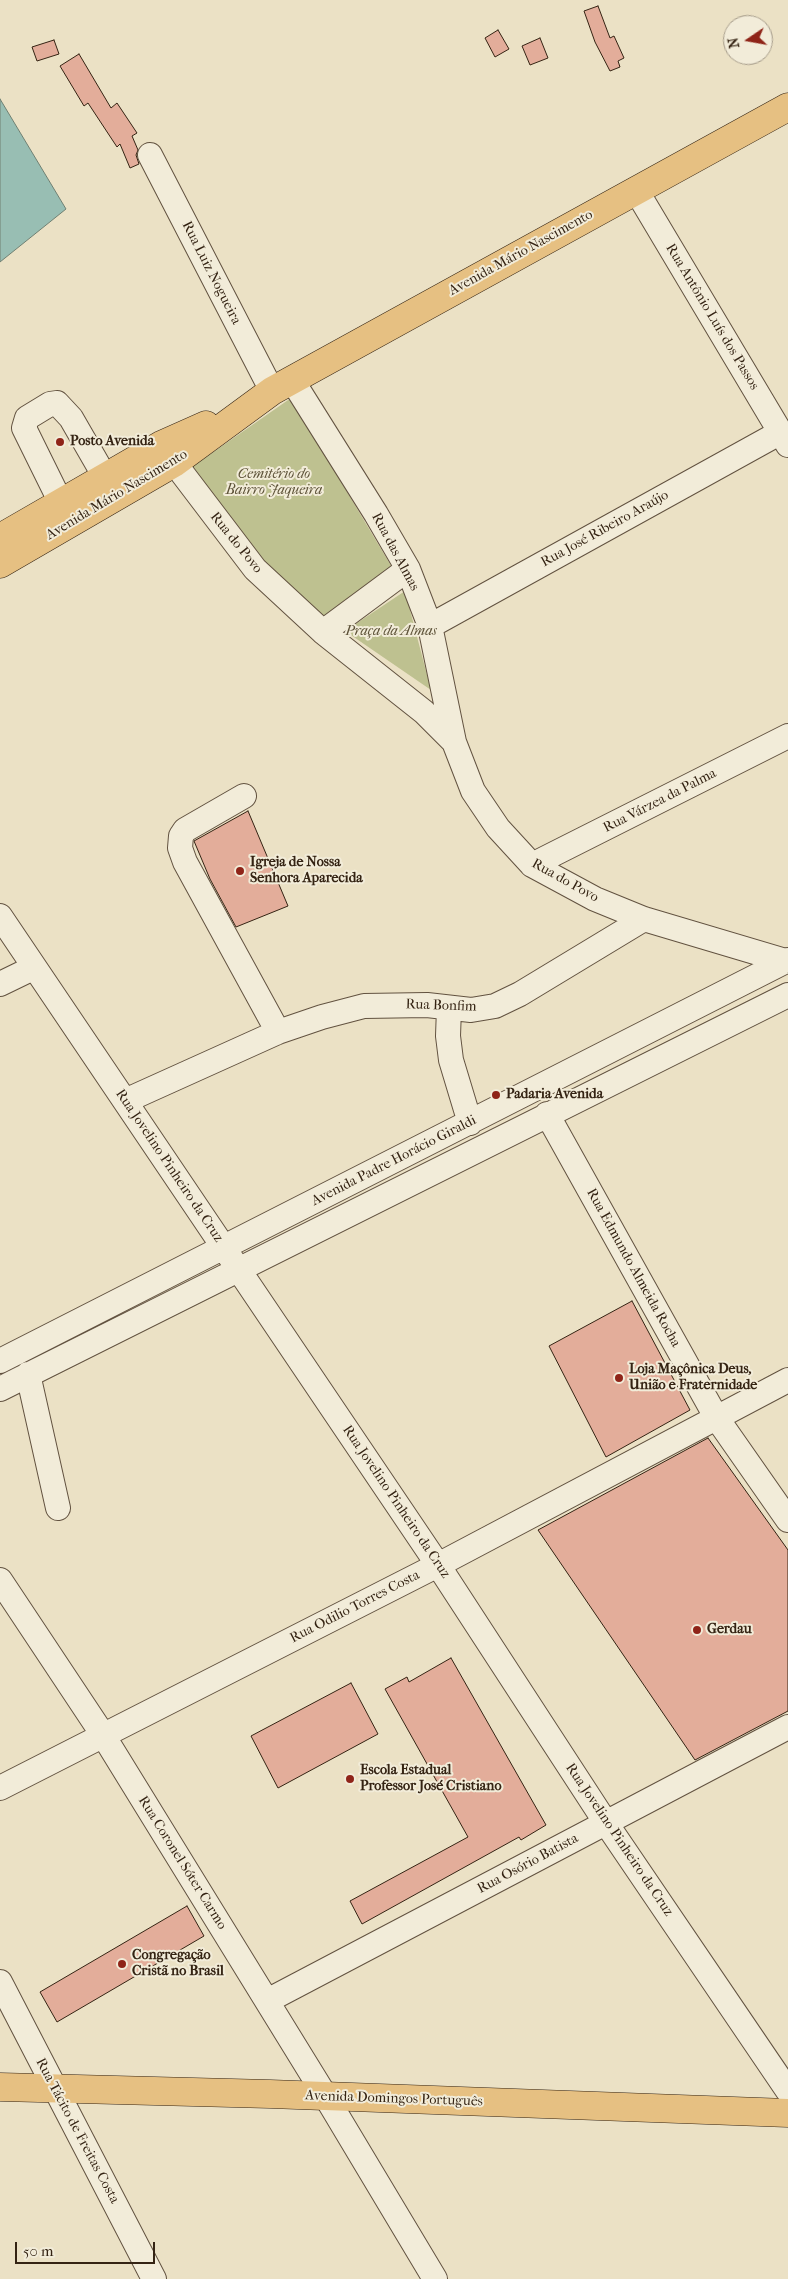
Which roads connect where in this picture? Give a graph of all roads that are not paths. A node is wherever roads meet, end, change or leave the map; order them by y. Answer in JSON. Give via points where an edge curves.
{"nodes":[{"id":1,"x":788,"y":107,"type":"edge"},
{"id":2,"x":150,"y":155,"type":"dead end"},
{"id":3,"x":636,"y":190,"type":"junction"},
{"id":4,"x":273,"y":391,"type":"junction"},
{"id":5,"x":784,"y":439,"type":"edge"},
{"id":6,"x":167,"y":454,"type":"junction"},
{"id":7,"x":105,"y":477,"type":"junction"},
{"id":8,"x":61,"y":503,"type":"junction"},
{"id":9,"x":0,"y":538,"type":"edge"},
{"id":10,"x":0,"y":564,"type":"edge"},
{"id":11,"x":408,"y":569,"type":"junction"},
{"id":12,"x":430,"y":626,"type":"junction"},
{"id":13,"x":323,"y":632,"type":"junction"},
{"id":14,"x":788,"y":736,"type":"edge"},
{"id":15,"x":454,"y":742,"type":"junction"},
{"id":16,"x":244,"y":796,"type":"dead end"},
{"id":17,"x":532,"y":865,"type":"junction"},
{"id":18,"x":0,"y":916,"type":"edge"},
{"id":19,"x":644,"y":919,"type":"junction"},
{"id":20,"x":787,"y":961,"type":"edge"},
{"id":21,"x":33,"y":968,"type":"junction"},
{"id":22,"x":0,"y":984,"type":"edge"},
{"id":23,"x":788,"y":995,"type":"edge"},
{"id":24,"x":449,"y":1008,"type":"junction"},
{"id":25,"x":278,"y":1032,"type":"junction"},
{"id":26,"x":125,"y":1101,"type":"junction"},
{"id":27,"x":548,"y":1114,"type":"junction"},
{"id":28,"x":470,"y":1123,"type":"junction"},
{"id":29,"x":223,"y":1246,"type":"junction"},
{"id":30,"x":239,"y":1269,"type":"junction"},
{"id":31,"x":0,"y":1360,"type":"edge"},
{"id":32,"x":28,"y":1374,"type":"junction"},
{"id":33,"x":788,"y":1380,"type":"edge"},
{"id":34,"x":0,"y":1389,"type":"edge"},
{"id":35,"x":716,"y":1417,"type":"junction"},
{"id":36,"x":58,"y":1508,"type":"dead end"},
{"id":37,"x":788,"y":1520,"type":"edge"},
{"id":38,"x":438,"y":1565,"type":"junction"},
{"id":39,"x":0,"y":1580,"type":"edge"},
{"id":40,"x":788,"y":1727,"type":"edge"},
{"id":41,"x":103,"y":1735,"type":"junction"},
{"id":42,"x":0,"y":1788,"type":"edge"},
{"id":43,"x":606,"y":1823,"type":"junction"},
{"id":44,"x":0,"y":1982,"type":"edge"},
{"id":45,"x":267,"y":2001,"type":"junction"},
{"id":46,"x":0,"y":2088,"type":"edge"},
{"id":47,"x":55,"y":2090,"type":"junction"},
{"id":48,"x":788,"y":2090,"type":"edge"},
{"id":49,"x":326,"y":2097,"type":"junction"},
{"id":50,"x":788,"y":2112,"type":"edge"},
{"id":51,"x":154,"y":2279,"type":"edge"},
{"id":52,"x":435,"y":2279,"type":"edge"}],
"edges":[{"from":1,"to":3,"type":"main road","name":"Avenida Mário Nascimento"},
{"from":2,"to":4,"type":"street","name":"Rua Luiz Nogueira"},
{"from":3,"to":4,"type":"main road","name":"Avenida Mário Nascimento"},
{"from":3,"to":5,"type":"street","name":"Rua Antônio Luís dos Passos"},
{"from":4,"to":6,"type":"main road","name":"Avenida Mário Nascimento"},
{"from":4,"to":11,"type":"street","name":"Rua das Almas","via":[[376,514]]},
{"from":5,"to":12,"type":"street","name":"Rua José Ribeiro Araújo"},
{"from":6,"to":7,"type":"main road","name":"Avenida Mário Nascimento"},
{"from":6,"to":10,"type":"main road","name":"Avenida Mário Nascimento"},
{"from":6,"to":13,"type":"street","name":"Rua do Povo","via":[[255,569]]},
{"from":7,"to":8,"type":"main road","name":"Avenida Mário Nascimento"},
{"from":7,"to":8,"type":"street","via":[[71,418],[58,402],[50,404],[28,418],[24,428]]},
{"from":8,"to":9,"type":"main road","name":"Avenida Mário Nascimento"},
{"from":11,"to":12,"type":"street","name":"Rua das Almas"},
{"from":11,"to":13,"type":"street"},
{"from":12,"to":15,"type":"street","name":"Rua das Almas"},
{"from":13,"to":15,"type":"street","name":"Rua do Povo","via":[[424,712]]},
{"from":14,"to":17,"type":"street","name":"Rua Várzea da Palma"},
{"from":15,"to":17,"type":"street","name":"Rua do Povo","via":[[473,791],[498,828]]},
{"from":16,"to":25,"type":"street","via":[[186,830],[181,836],[180,848]]},
{"from":17,"to":19,"type":"street","name":"Rua do Povo","via":[[596,899]]},
{"from":18,"to":21,"type":"street","name":"Rua Jovelino Pinheiro da Cruz"},
{"from":19,"to":20,"type":"street","name":"Rua do Povo"},
{"from":19,"to":24,"type":"street","name":"Rua Bonfim","via":[[495,1006],[471,1010]]},
{"from":20,"to":28,"type":"street","name":"Avenida Padre Horácio Giraldi"},
{"from":21,"to":22,"type":"street"},
{"from":21,"to":26,"type":"street","name":"Rua Jovelino Pinheiro da Cruz"},
{"from":23,"to":27,"type":"street","name":"Avenida Padre Horácio Giraldi"},
{"from":24,"to":25,"type":"street","name":"Rua Bonfim","via":[[364,1006],[322,1016]]},
{"from":24,"to":28,"type":"street","via":[[451,1060]]},
{"from":25,"to":26,"type":"street","name":"Rua Bonfim"},
{"from":26,"to":29,"type":"street","name":"Rua Jovelino Pinheiro da Cruz"},
{"from":27,"to":30,"type":"street","name":"Avenida Padre Horácio Giraldi"},
{"from":27,"to":35,"type":"street","name":"Rua Edmundo Almeida Rocha"},
{"from":28,"to":29,"type":"street","name":"Avenida Padre Horácio Giraldi"},
{"from":29,"to":30,"type":"street","name":"Rua Jovelino Pinheiro da Cruz"},
{"from":29,"to":31,"type":"street","name":"Avenida Padre Horácio Giraldi"},
{"from":30,"to":32,"type":"street","name":"Avenida Padre Horácio Giraldi"},
{"from":30,"to":38,"type":"street","name":"Rua Jovelino Pinheiro da Cruz"},
{"from":32,"to":34,"type":"street","name":"Avenida Padre Horácio Giraldi"},
{"from":32,"to":36,"type":"street"},
{"from":33,"to":35,"type":"street","name":"Rua Odilio Torres Costa"},
{"from":35,"to":37,"type":"street","name":"Rua Edmundo Almeida Rocha"},
{"from":35,"to":38,"type":"street","name":"Rua Odilio Torres Costa"},
{"from":38,"to":41,"type":"street","name":"Rua Odilio Torres Costa"},
{"from":38,"to":43,"type":"street","name":"Rua Jovelino Pinheiro da Cruz"},
{"from":39,"to":41,"type":"street","name":"Rua Coronel Sóter Carmo"},
{"from":40,"to":43,"type":"street","name":"Rua Osório Batista"},
{"from":41,"to":42,"type":"street","name":"Rua Odilio Torres Costa"},
{"from":41,"to":45,"type":"street","name":"Rua Coronel Sóter Carmo"},
{"from":43,"to":45,"type":"street","name":"Rua Osório Batista"},
{"from":43,"to":48,"type":"street","name":"Rua Jovelino Pinheiro da Cruz"},
{"from":44,"to":47,"type":"street","name":"Rua Tácito de Freitas Costa"},
{"from":45,"to":49,"type":"street","name":"Rua Coronel Sóter Carmo"},
{"from":46,"to":47,"type":"main road","name":"Avenida Domingos Português"},
{"from":47,"to":49,"type":"main road","name":"Avenida Domingos Português"},
{"from":47,"to":51,"type":"street","name":"Rua Tácito de Freitas Costa"},
{"from":49,"to":50,"type":"main road","name":"Avenida Domingos Português"},
{"from":49,"to":52,"type":"street","name":"Rua Coronel Sóter Carmo"}]}
